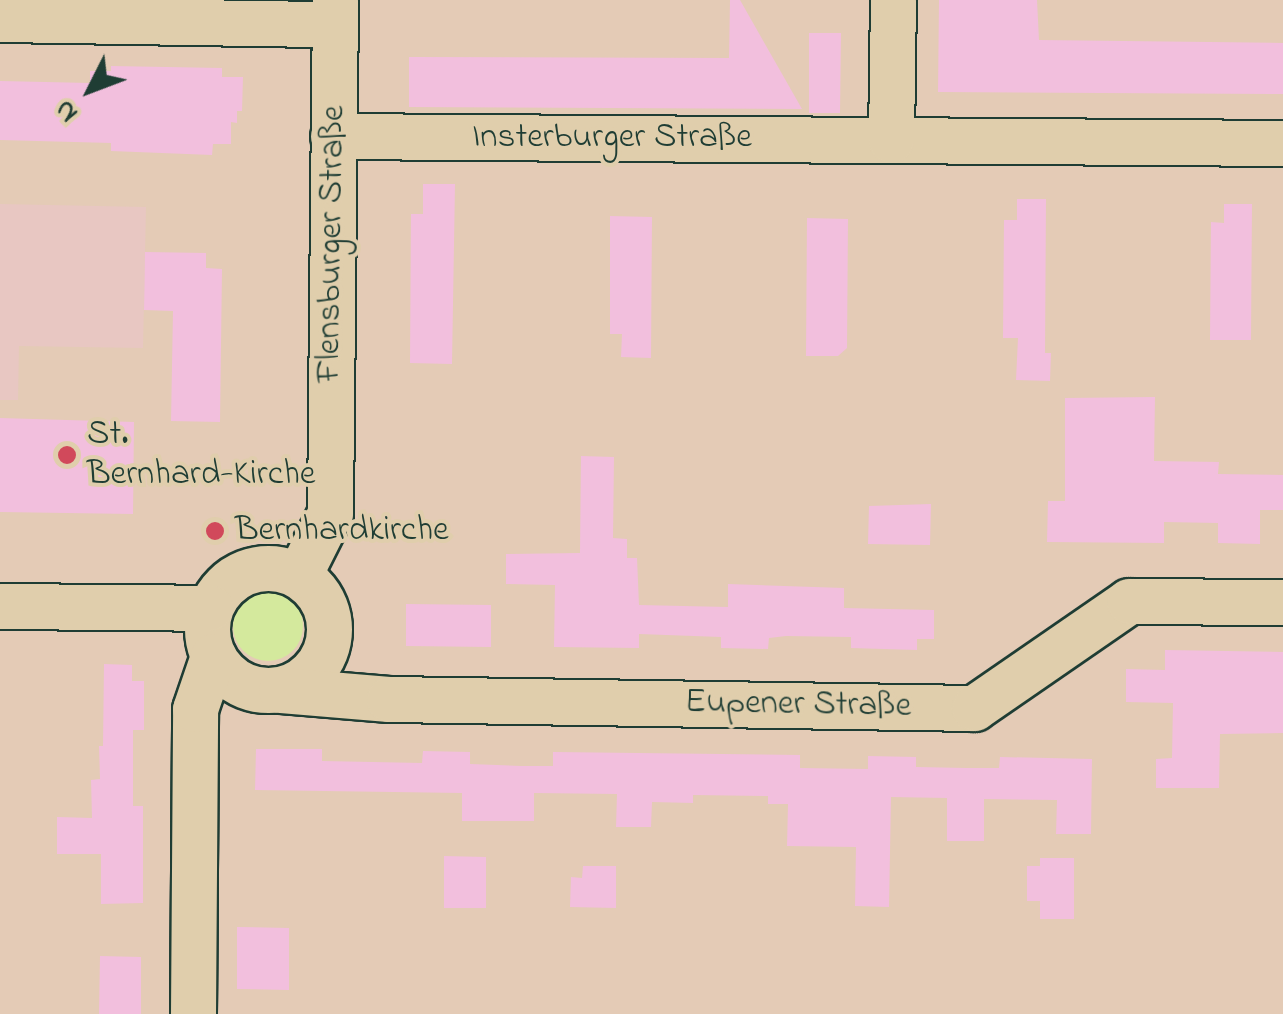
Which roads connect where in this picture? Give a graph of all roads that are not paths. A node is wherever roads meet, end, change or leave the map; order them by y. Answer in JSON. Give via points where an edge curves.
{"nodes":[{"id":1,"x":893,"y":0,"type":"edge"},
{"id":2,"x":335,"y":12,"type":"edge"},
{"id":3,"x":0,"y":19,"type":"edge"},
{"id":4,"x":334,"y":136,"type":"junction"},
{"id":5,"x":891,"y":140,"type":"junction"},
{"id":6,"x":1283,"y":143,"type":"edge"},
{"id":7,"x":299,"y":575,"type":"junction"},
{"id":8,"x":1283,"y":602,"type":"edge"},
{"id":9,"x":0,"y":606,"type":"edge"},
{"id":10,"x":210,"y":608,"type":"junction"},
{"id":11,"x":213,"y":656,"type":"junction"},
{"id":12,"x":281,"y":690,"type":"junction"},
{"id":13,"x":193,"y":1014,"type":"edge"}],
"edges":[{"from":1,"to":5,"type":"street"},
{"from":2,"to":3,"type":"street","name":"Flensburger Straße"},
{"from":2,"to":4,"type":"street","name":"Flensburger Straße"},
{"from":4,"to":5,"type":"street","name":"Insterburger Straße"},
{"from":4,"to":7,"type":"street","name":"Flensburger Straße","via":[[330,513]]},
{"from":5,"to":6,"type":"street","name":"Insterburger Straße"},
{"from":7,"to":10,"type":"street","via":[[268,567],[237,576]]},
{"from":7,"to":12,"type":"street","via":[[321,596],[330,624],[326,653],[308,677]]},
{"from":8,"to":12,"type":"street","name":"Eupener Straße","via":[[1129,601],[974,708],[389,699]]},
{"from":9,"to":10,"type":"street"},
{"from":10,"to":11,"type":"street","via":[[206,632]]},
{"from":11,"to":12,"type":"street","via":[[230,677],[254,689]]},
{"from":11,"to":13,"type":"street","via":[[195,709]]}]}
